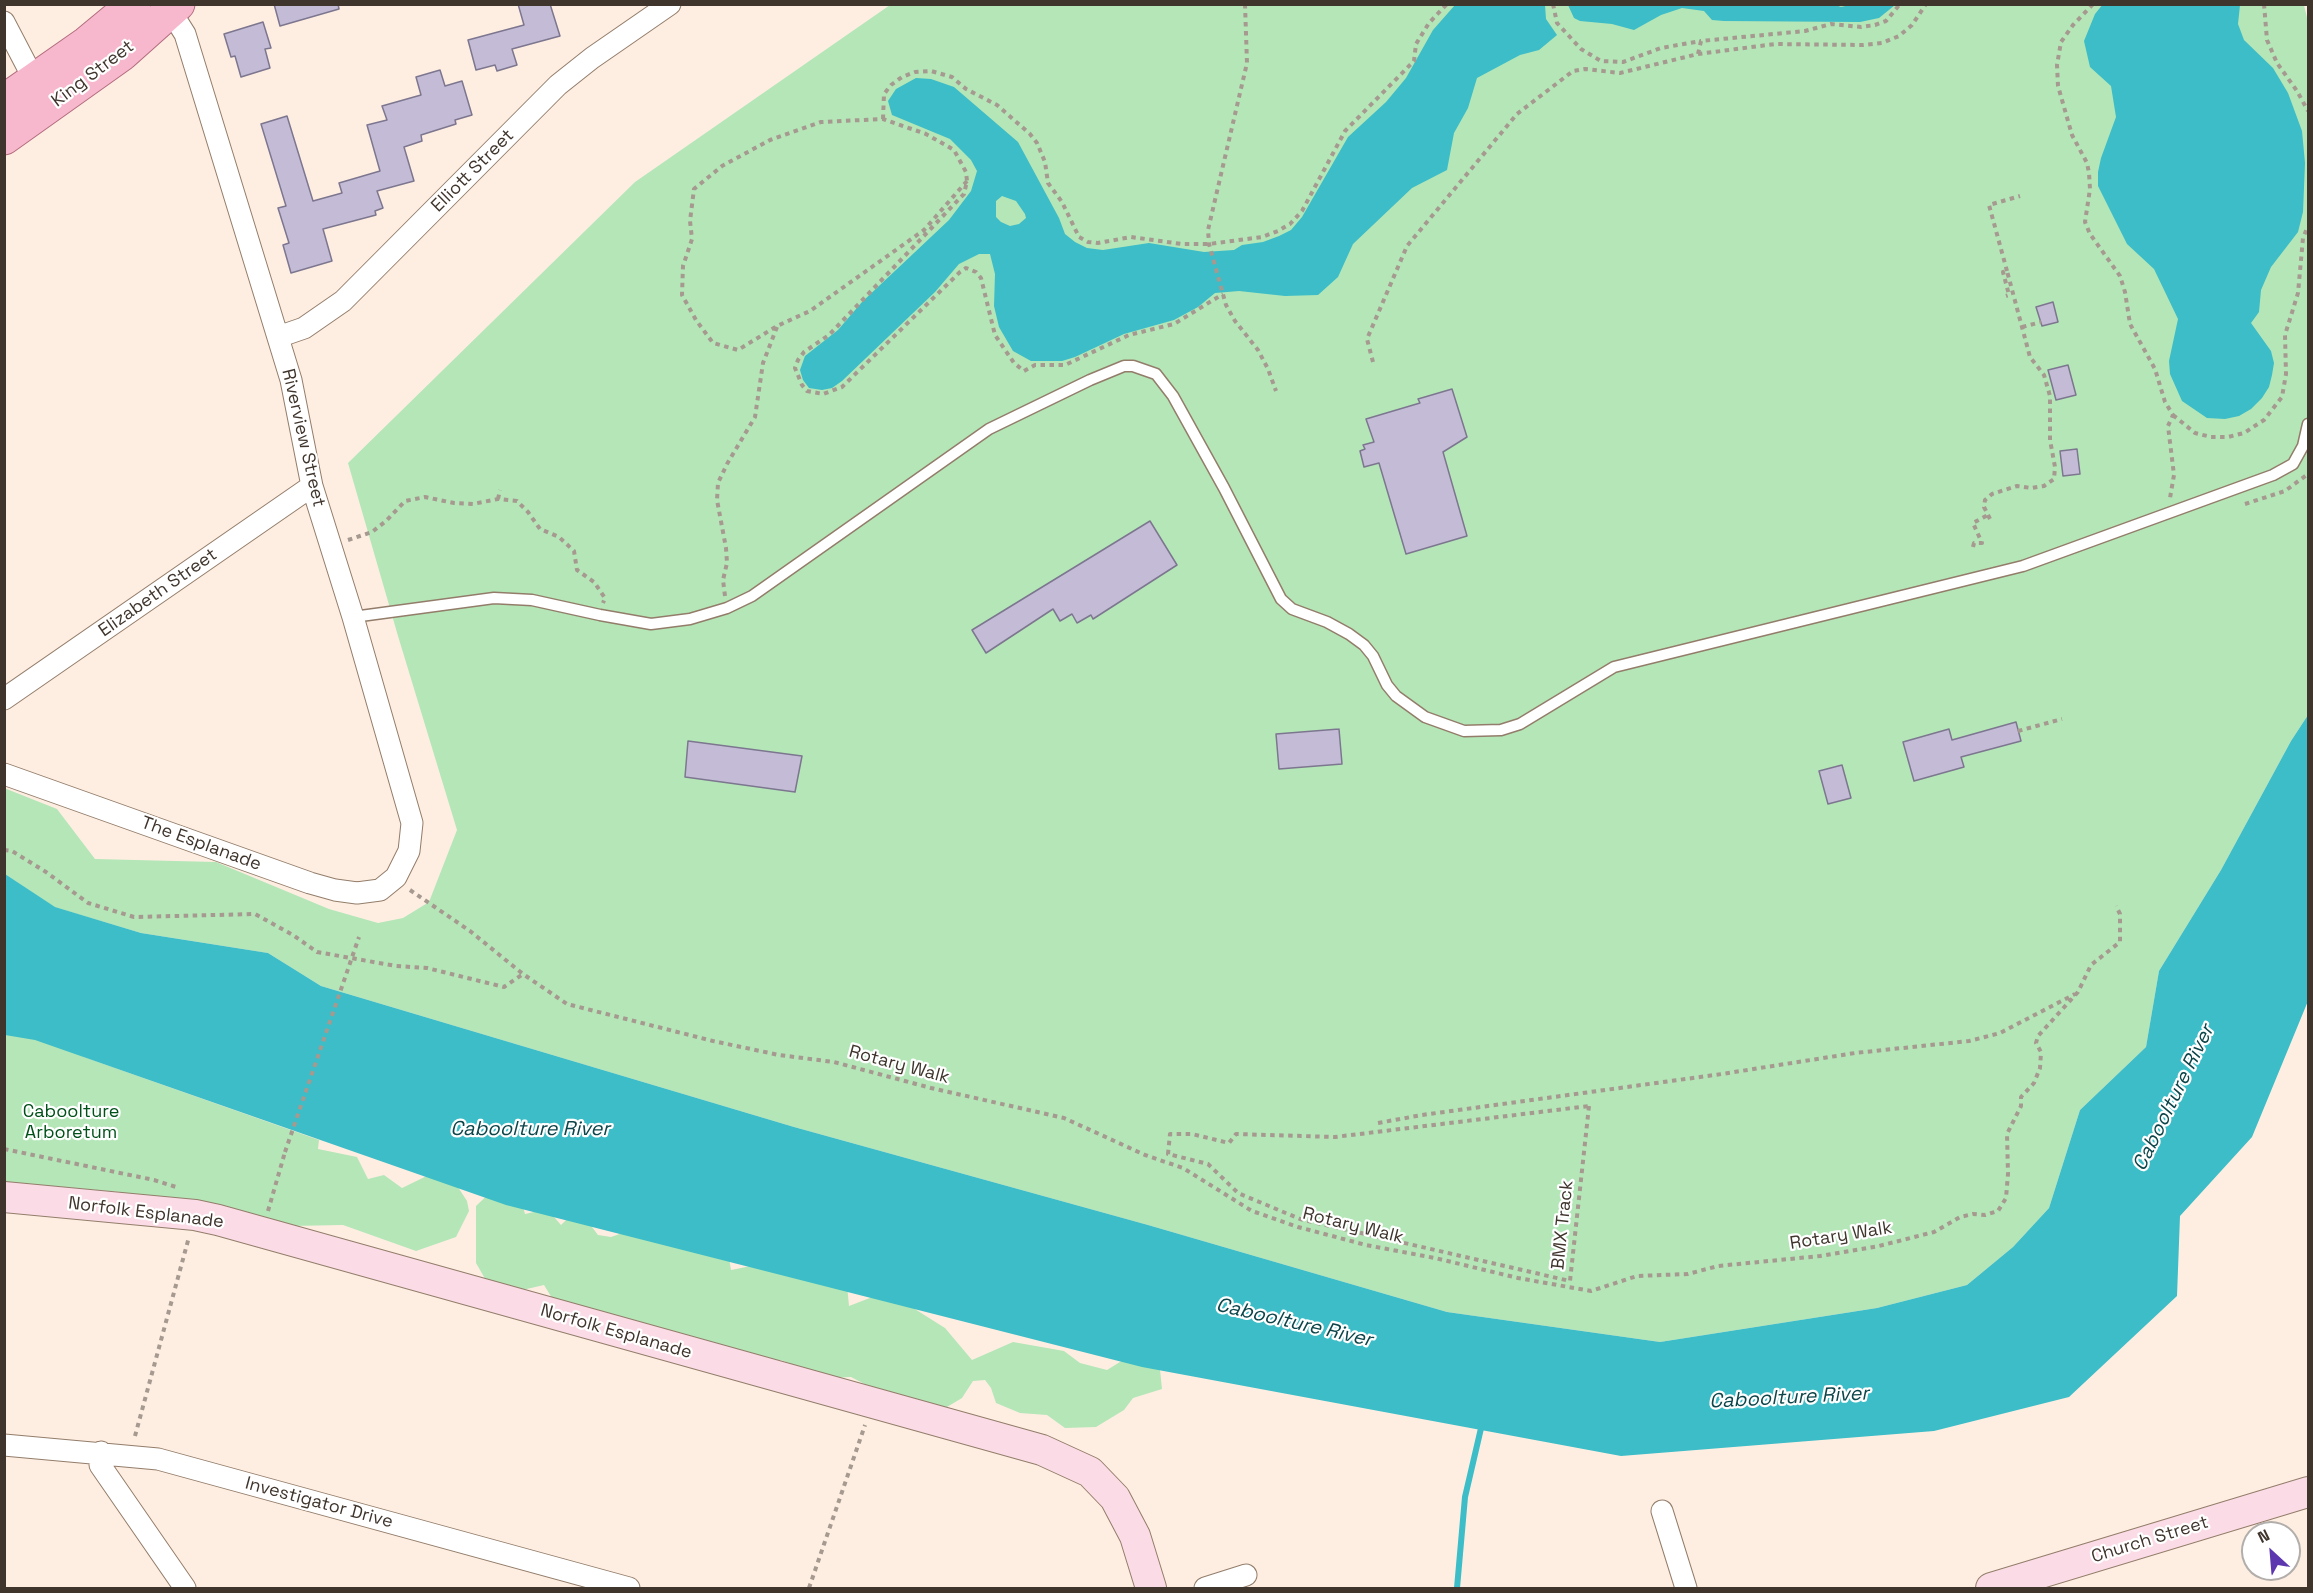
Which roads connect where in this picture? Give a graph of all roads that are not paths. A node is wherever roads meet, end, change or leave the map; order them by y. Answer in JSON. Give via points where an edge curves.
{"nodes":[{"id":1,"x":134,"y":4,"type":"edge"},
{"id":2,"x":670,"y":4,"type":"edge"},
{"id":3,"x":172,"y":7,"type":"edge"},
{"id":4,"x":4,"y":21,"type":"edge"},
{"id":5,"x":41,"y":94,"type":"junction"},
{"id":6,"x":4,"y":100,"type":"edge"},
{"id":7,"x":4,"y":138,"type":"edge"},
{"id":8,"x":278,"y":337,"type":"junction"},
{"id":9,"x":2308,"y":424,"type":"edge"},
{"id":10,"x":312,"y":486,"type":"junction"},
{"id":11,"x":353,"y":616,"type":"junction"},
{"id":12,"x":4,"y":699,"type":"edge"},
{"id":13,"x":4,"y":774,"type":"edge"},
{"id":14,"x":403,"y":884,"type":"joint"},
{"id":15,"x":4,"y":1197,"type":"edge"},
{"id":16,"x":4,"y":1445,"type":"edge"},
{"id":17,"x":101,"y":1452,"type":"junction"},
{"id":18,"x":2308,"y":1492,"type":"edge"},
{"id":19,"x":1662,"y":1511,"type":"dead end"},
{"id":20,"x":1246,"y":1575,"type":"dead end"},
{"id":21,"x":185,"y":1588,"type":"edge"},
{"id":22,"x":629,"y":1588,"type":"edge"},
{"id":23,"x":1151,"y":1588,"type":"edge"},
{"id":24,"x":1205,"y":1588,"type":"edge"},
{"id":25,"x":1686,"y":1588,"type":"edge"},
{"id":26,"x":1992,"y":1588,"type":"edge"}],
"edges":[{"from":1,"to":5,"type":"main road","name":"King Street","via":[[87,43]]},
{"from":2,"to":8,"type":"street","name":"Elliott Street","via":[[558,85],[343,301],[304,328]]},
{"from":3,"to":5,"type":"main road","name":"King Street","via":[[122,54]]},
{"from":3,"to":8,"type":"street","name":"Riverview Street","via":[[185,34]]},
{"from":4,"to":5,"type":"street"},
{"from":5,"to":6,"type":"main road","name":"King Street"},
{"from":5,"to":7,"type":"main road","name":"King Street"},
{"from":8,"to":10,"type":"street","name":"Riverview Street","via":[[291,380]]},
{"from":9,"to":11,"type":"lane","via":[[2303,446],[2293,464],[2273,475],[2023,566],[1614,667],[1520,724],[1485,732],[1464,731],[1425,717],[1396,696],[1364,645],[1327,622],[1292,609],[1281,599],[1173,396],[1156,374],[1124,366],[989,429],[752,596],[727,608],[690,619],[651,624],[532,600],[494,598]]},
{"from":10,"to":11,"type":"street","name":"Riverview Street"},
{"from":10,"to":12,"type":"street","name":"Elizabeth Street"},
{"from":11,"to":14,"type":"street","name":"Riverview Street","via":[[412,823]]},
{"from":13,"to":14,"type":"street","name":"The Esplanade","via":[[334,890],[357,893]]},
{"from":15,"to":23,"type":"street","name":"Norfolk Esplanade","via":[[218,1220],[1042,1450],[1090,1472],[1115,1498],[1135,1536]]},
{"from":16,"to":17,"type":"street","name":"Investigator Drive"},
{"from":17,"to":21,"type":"street","via":[[100,1465]]},
{"from":17,"to":22,"type":"street","name":"Investigator Drive","via":[[158,1459]]},
{"from":18,"to":26,"type":"street","name":"Church Street"},
{"from":19,"to":25,"type":"street"},
{"from":20,"to":24,"type":"street"}]}
